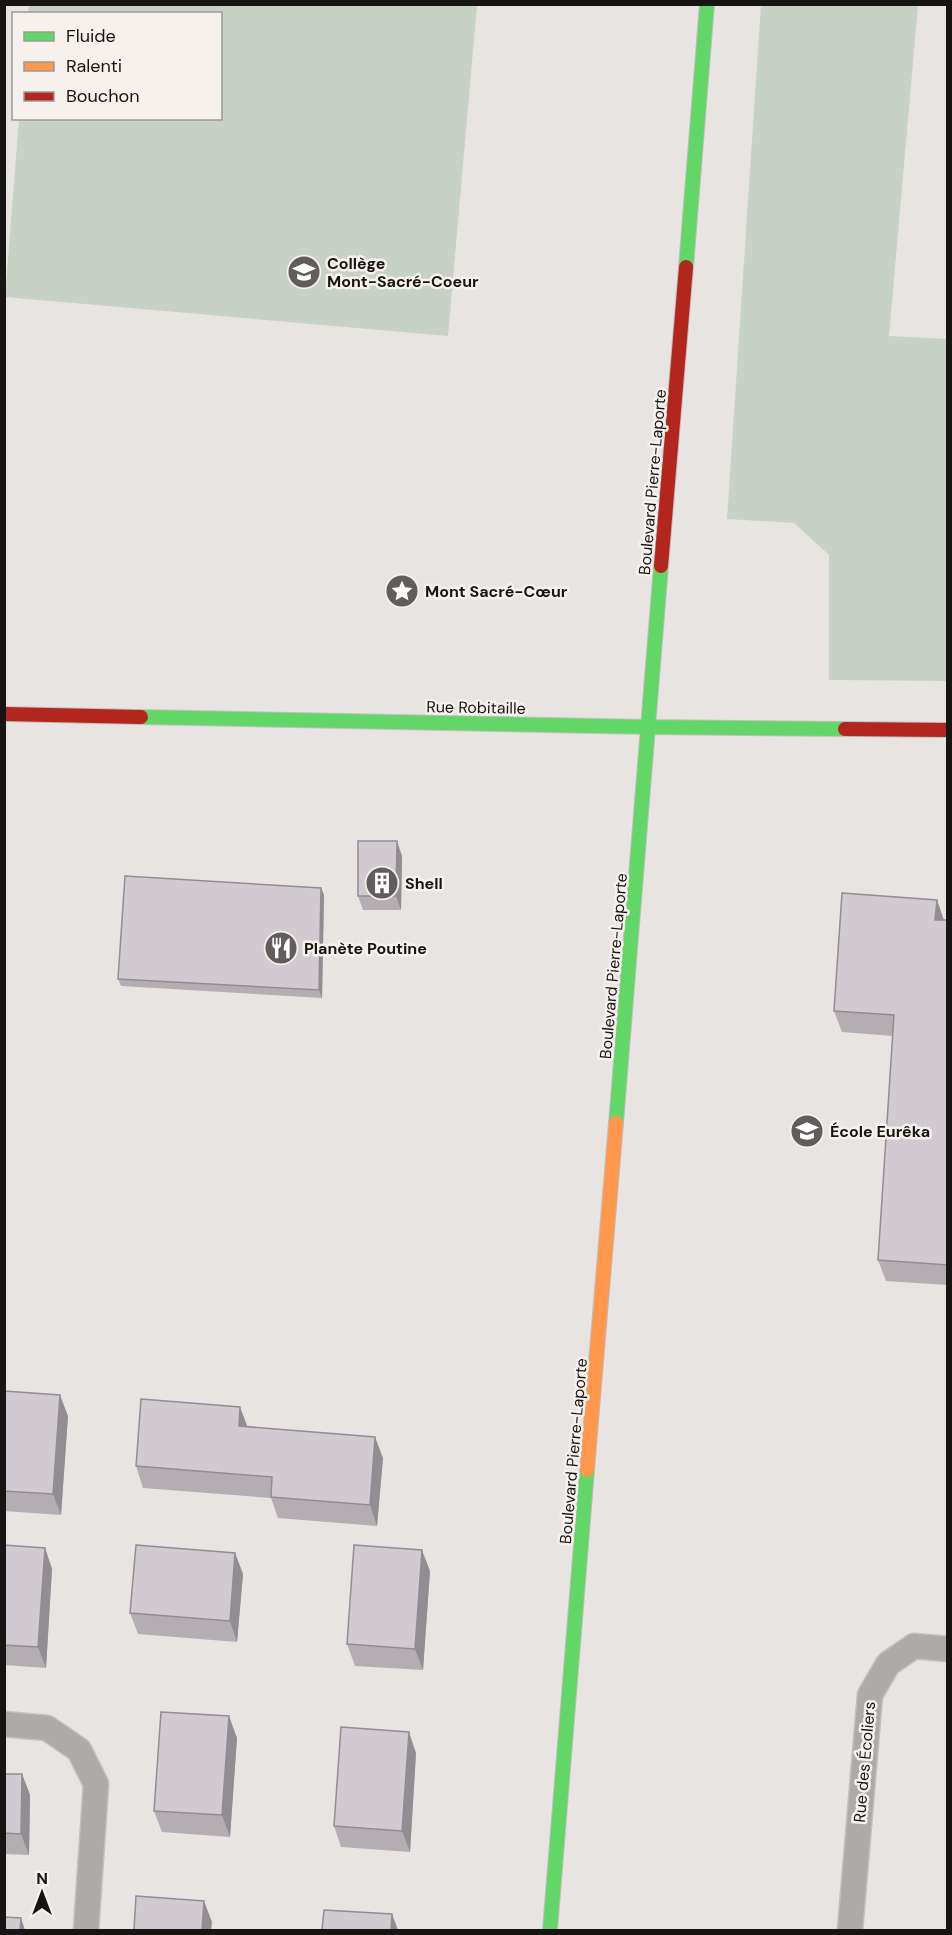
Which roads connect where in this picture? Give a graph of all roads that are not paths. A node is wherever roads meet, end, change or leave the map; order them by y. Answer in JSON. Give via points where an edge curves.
{"nodes":[{"id":1,"x":707,"y":4,"type":"edge"},
{"id":2,"x":4,"y":714,"type":"edge"},
{"id":3,"x":649,"y":727,"type":"junction"},
{"id":4,"x":948,"y":730,"type":"edge"},
{"id":5,"x":948,"y":1649,"type":"edge"},
{"id":6,"x":4,"y":1724,"type":"edge"},
{"id":7,"x":86,"y":1930,"type":"edge"},
{"id":8,"x":550,"y":1930,"type":"edge"},
{"id":9,"x":850,"y":1930,"type":"edge"}],
"edges":[{"from":1,"to":3,"type":"main road","name":"Boulevard Pierre-Laporte"},
{"from":2,"to":3,"type":"main road","name":"Rue Robitaille"},
{"from":3,"to":4,"type":"main road","name":"Rue Robitaille"},
{"from":3,"to":8,"type":"main road","name":"Boulevard Pierre-Laporte"},
{"from":5,"to":9,"type":"street","name":"Rue des Écoliers","via":[[914,1646],[888,1664],[870,1695]]},
{"from":6,"to":7,"type":"street","via":[[47,1728],[79,1750],[96,1784]]}]}
